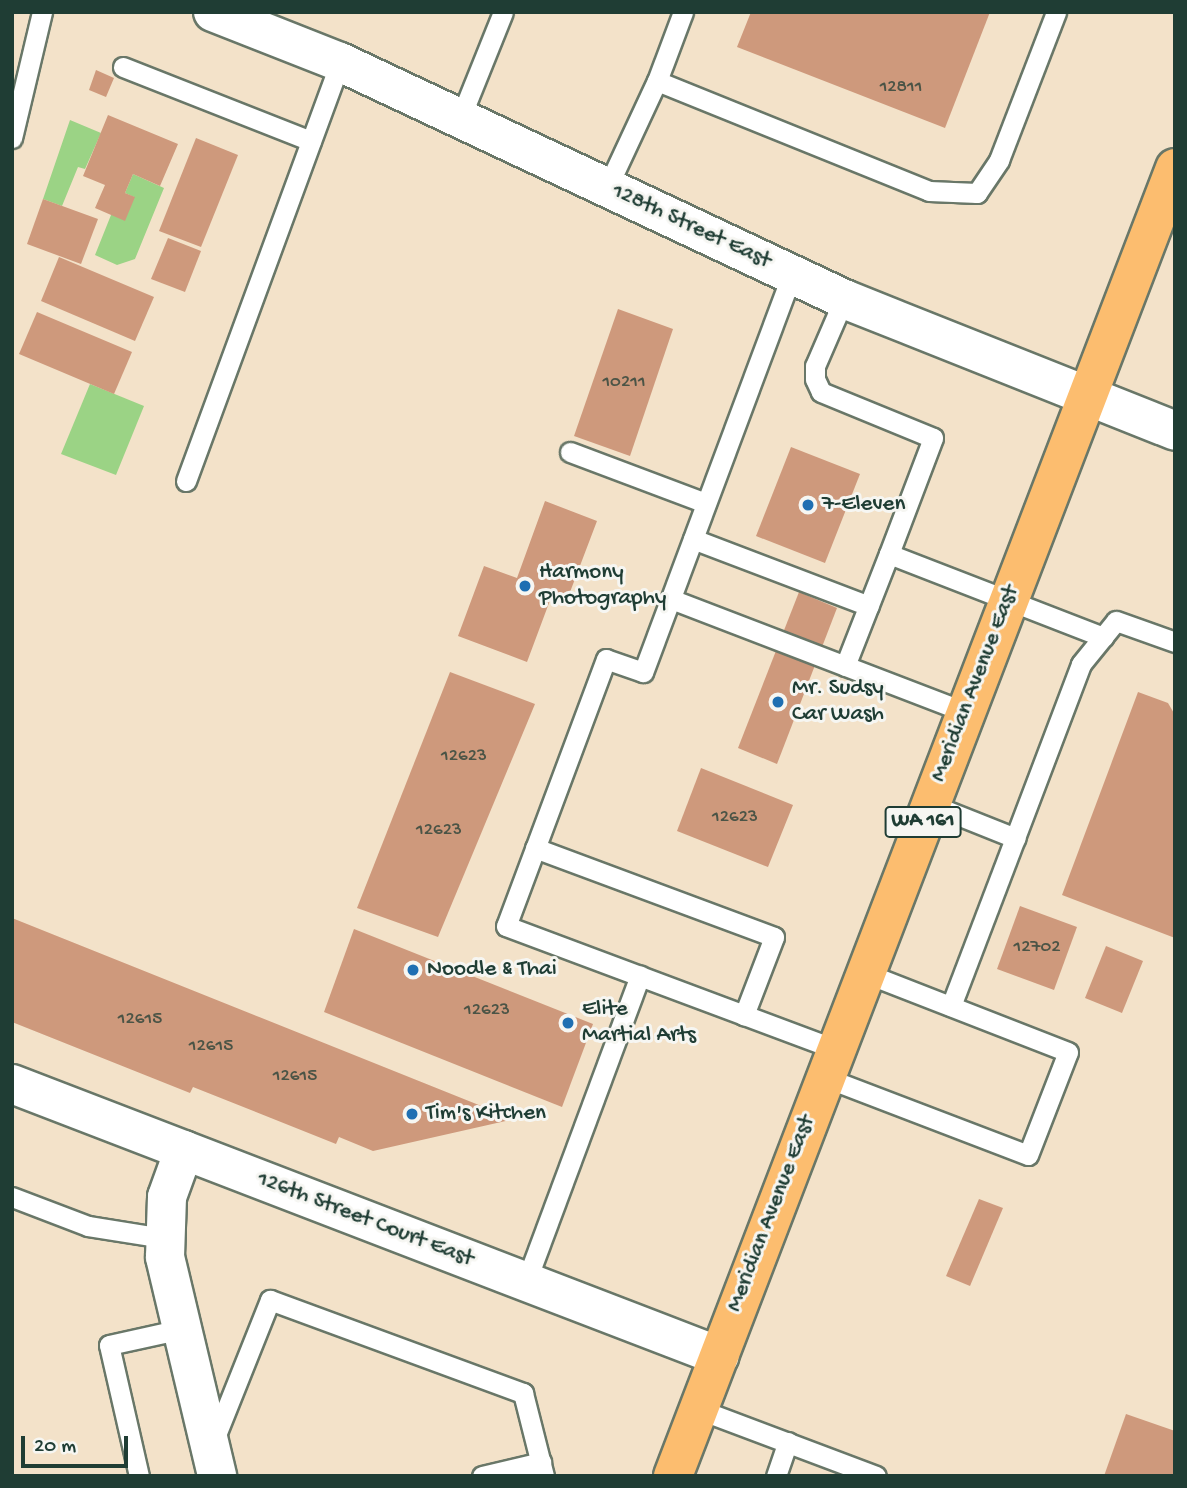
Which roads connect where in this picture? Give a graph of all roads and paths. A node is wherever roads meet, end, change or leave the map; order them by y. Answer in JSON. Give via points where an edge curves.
{"nodes":[{"id":1,"x":42,"y":12,"type":"edge"},
{"id":2,"x":213,"y":12,"type":"edge"},
{"id":3,"x":503,"y":12,"type":"edge"},
{"id":4,"x":683,"y":12,"type":"edge"},
{"id":5,"x":1056,"y":12,"type":"edge"},
{"id":6,"x":340,"y":62,"type":"junction"},
{"id":7,"x":123,"y":68,"type":"dead end"},
{"id":8,"x":657,"y":82,"type":"junction"},
{"id":9,"x":460,"y":119,"type":"junction"},
{"id":10,"x":12,"y":138,"type":"edge"},
{"id":11,"x":311,"y":141,"type":"junction"},
{"id":12,"x":1175,"y":168,"type":"edge"},
{"id":13,"x":607,"y":188,"type":"junction"},
{"id":14,"x":792,"y":274,"type":"junction"},
{"id":15,"x":844,"y":299,"type":"junction"},
{"id":16,"x":1085,"y":395,"type":"junction"},
{"id":17,"x":1175,"y":431,"type":"edge"},
{"id":18,"x":570,"y":452,"type":"dead end"},
{"id":19,"x":186,"y":481,"type":"dead end"},
{"id":20,"x":706,"y":503,"type":"junction"},
{"id":21,"x":693,"y":539,"type":"junction"},
{"id":22,"x":889,"y":554,"type":"junction"},
{"id":23,"x":671,"y":599,"type":"junction"},
{"id":24,"x":1008,"y":600,"type":"junction"},
{"id":25,"x":869,"y":606,"type":"junction"},
{"id":26,"x":1103,"y":637,"type":"junction"},
{"id":27,"x":1175,"y":642,"type":"edge"},
{"id":28,"x":845,"y":666,"type":"junction"},
{"id":29,"x":965,"y":712,"type":"junction"},
{"id":30,"x":930,"y":804,"type":"junction"},
{"id":31,"x":1015,"y":838,"type":"junction"},
{"id":32,"x":535,"y":848,"type":"junction"},
{"id":33,"x":865,"y":973,"type":"junction"},
{"id":34,"x":640,"y":976,"type":"junction"},
{"id":35,"x":951,"y":1006,"type":"junction"},
{"id":36,"x":744,"y":1015,"type":"junction"},
{"id":37,"x":830,"y":1063,"type":"junction"},
{"id":38,"x":12,"y":1084,"type":"edge"},
{"id":39,"x":184,"y":1150,"type":"junction"},
{"id":40,"x":12,"y":1197,"type":"edge"},
{"id":41,"x":164,"y":1238,"type":"junction"},
{"id":42,"x":526,"y":1282,"type":"junction"},
{"id":43,"x":181,"y":1329,"type":"junction"},
{"id":44,"x":719,"y":1356,"type":"junction"},
{"id":45,"x":698,"y":1409,"type":"junction"},
{"id":46,"x":788,"y":1442,"type":"junction"},
{"id":47,"x":214,"y":1462,"type":"edge"},
{"id":48,"x":542,"y":1469,"type":"edge"},
{"id":49,"x":139,"y":1476,"type":"edge"},
{"id":50,"x":482,"y":1476,"type":"edge"},
{"id":51,"x":673,"y":1476,"type":"edge"},
{"id":52,"x":776,"y":1476,"type":"edge"},
{"id":53,"x":876,"y":1476,"type":"edge"}],
"edges":[{"from":1,"to":10,"type":"lane"},
{"from":2,"to":6,"type":"street","name":"128th Street East"},
{"from":3,"to":9,"type":"lane"},
{"from":4,"to":8,"type":"lane"},
{"from":5,"to":8,"type":"lane","via":[[999,160],[977,193],[929,191]]},
{"from":6,"to":9,"type":"street","name":"128th Street East"},
{"from":6,"to":11,"type":"lane"},
{"from":7,"to":11,"type":"lane"},
{"from":8,"to":13,"type":"lane"},
{"from":9,"to":13,"type":"street","name":"128th Street East"},
{"from":11,"to":19,"type":"lane"},
{"from":12,"to":16,"type":"main road","name":"Meridian Avenue East","number":"WA 161"},
{"from":13,"to":14,"type":"street","name":"128th Street East"},
{"from":14,"to":15,"type":"street","name":"128th Street East"},
{"from":14,"to":20,"type":"lane"},
{"from":15,"to":16,"type":"street","name":"128th Street East"},
{"from":15,"to":22,"type":"lane","via":[[815,366],[821,392],[933,439]]},
{"from":16,"to":17,"type":"street","name":"128th Street East"},
{"from":16,"to":24,"type":"main road","name":"Meridian Avenue East","number":"WA 161"},
{"from":18,"to":20,"type":"lane"},
{"from":20,"to":21,"type":"lane"},
{"from":21,"to":23,"type":"lane"},
{"from":21,"to":25,"type":"lane"},
{"from":22,"to":24,"type":"lane"},
{"from":22,"to":25,"type":"lane"},
{"from":23,"to":28,"type":"lane"},
{"from":23,"to":32,"type":"lane","via":[[643,672],[606,659]]},
{"from":24,"to":26,"type":"lane"},
{"from":24,"to":29,"type":"main road","name":"Meridian Avenue East","number":"WA 161"},
{"from":25,"to":28,"type":"lane"},
{"from":26,"to":27,"type":"lane","via":[[1116,621]]},
{"from":26,"to":31,"type":"lane","via":[[1081,664]]},
{"from":28,"to":29,"type":"lane"},
{"from":29,"to":30,"type":"main road","name":"Meridian Avenue East","number":"WA 161"},
{"from":30,"to":31,"type":"lane"},
{"from":30,"to":33,"type":"main road","name":"Meridian Avenue East","number":"WA 161"},
{"from":31,"to":35,"type":"lane"},
{"from":32,"to":34,"type":"lane","via":[[506,926]]},
{"from":32,"to":36,"type":"lane","via":[[774,937]]},
{"from":33,"to":35,"type":"lane"},
{"from":33,"to":37,"type":"main road","name":"Meridian Avenue East","number":"WA 161"},
{"from":34,"to":36,"type":"lane"},
{"from":34,"to":42,"type":"lane"},
{"from":35,"to":37,"type":"lane","via":[[1068,1052],[1028,1155]]},
{"from":36,"to":37,"type":"lane"},
{"from":37,"to":44,"type":"main road","name":"Meridian Avenue East","number":"WA 161"},
{"from":38,"to":39,"type":"street","name":"126th Street Court East"},
{"from":39,"to":41,"type":"street","via":[[169,1187]]},
{"from":39,"to":42,"type":"street","name":"126th Street Court East"},
{"from":40,"to":41,"type":"lane","via":[[89,1226]]},
{"from":41,"to":43,"type":"street"},
{"from":42,"to":44,"type":"street","name":"126th Street Court East"},
{"from":43,"to":47,"type":"street"},
{"from":43,"to":49,"type":"lane","via":[[109,1345]]},
{"from":44,"to":45,"type":"main road","name":"Meridian Avenue East","number":"WA 161"},
{"from":45,"to":46,"type":"lane"},
{"from":45,"to":51,"type":"main road","name":"Meridian Avenue East","number":"WA 161"},
{"from":46,"to":52,"type":"lane"},
{"from":46,"to":53,"type":"lane"},
{"from":47,"to":48,"type":"lane","via":[[270,1300],[523,1393]]},
{"from":48,"to":50,"type":"lane"}]}
